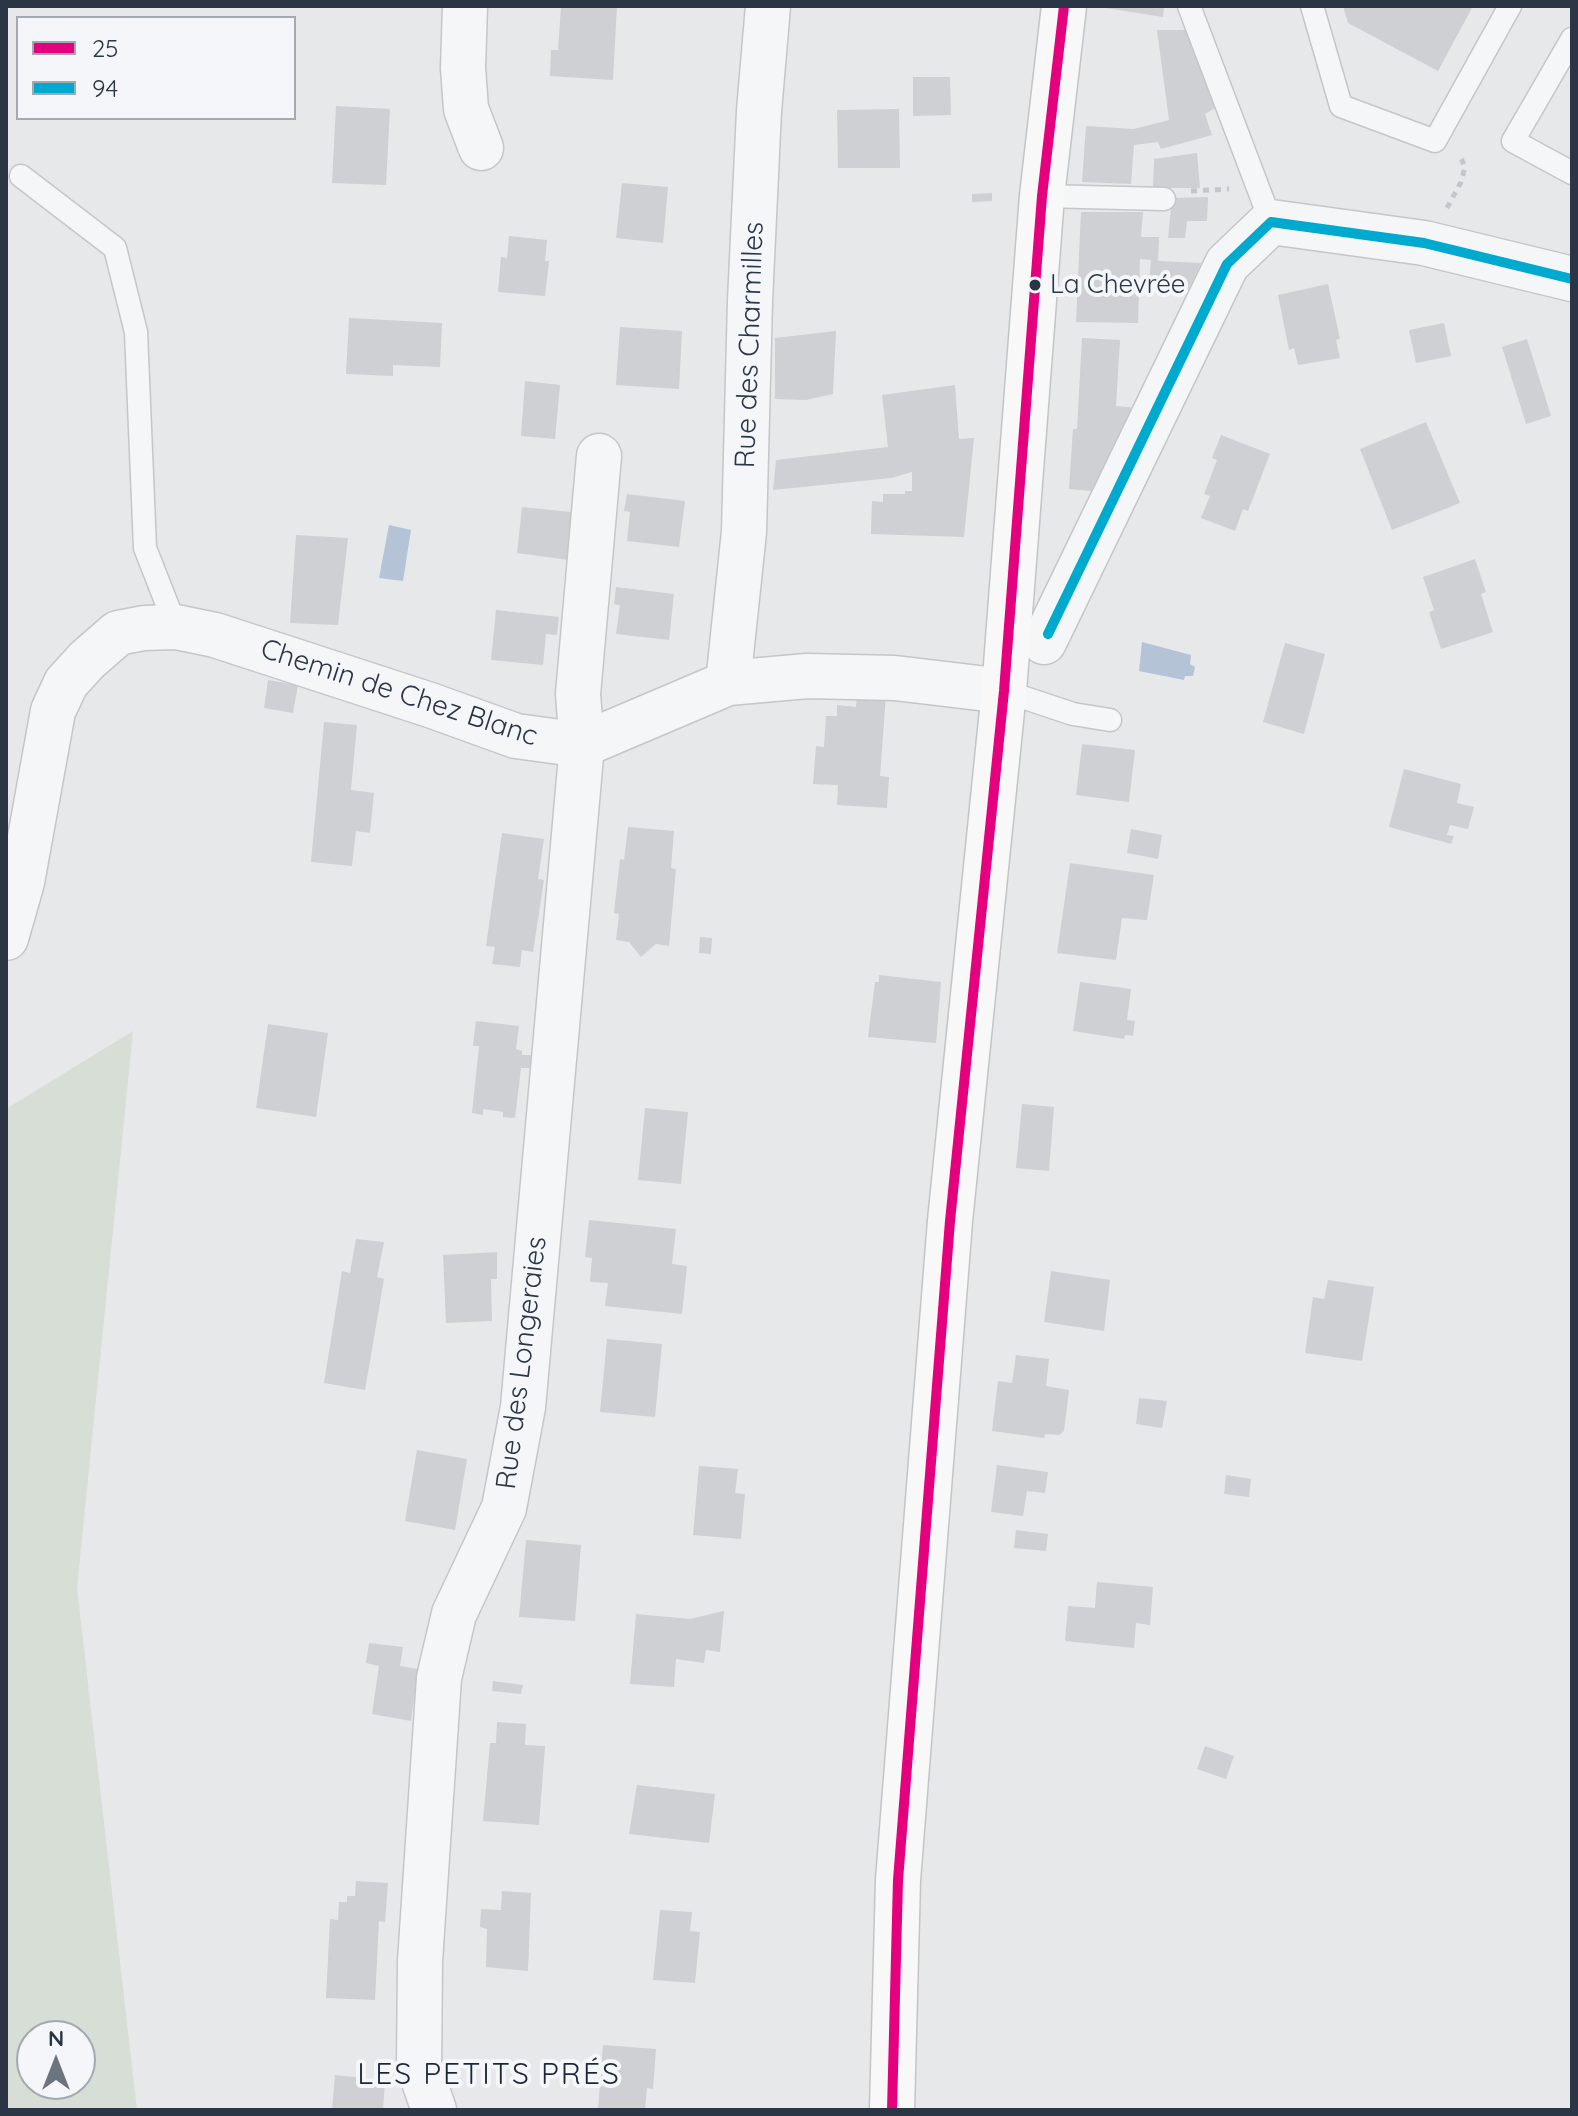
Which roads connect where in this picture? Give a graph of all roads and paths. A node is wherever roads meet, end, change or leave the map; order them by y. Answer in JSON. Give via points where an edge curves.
{"nodes":[{"id":1,"x":465,"y":6,"type":"edge"},
{"id":2,"x":768,"y":6,"type":"edge"},
{"id":3,"x":1064,"y":6,"type":"edge"},
{"id":4,"x":1189,"y":6,"type":"edge"},
{"id":5,"x":1312,"y":6,"type":"edge"},
{"id":6,"x":1510,"y":6,"type":"edge"},
{"id":7,"x":1572,"y":39,"type":"edge"},
{"id":8,"x":1435,"y":141,"type":"junction"},
{"id":9,"x":481,"y":148,"type":"dead end"},
{"id":10,"x":1572,"y":173,"type":"edge"},
{"id":11,"x":21,"y":176,"type":"dead end"},
{"id":12,"x":1042,"y":196,"type":"junction"},
{"id":13,"x":1164,"y":199,"type":"joint"},
{"id":14,"x":1264,"y":205,"type":"junction"},
{"id":15,"x":1444,"y":213,"type":"dead end"},
{"id":16,"x":1572,"y":279,"type":"edge"},
{"id":17,"x":599,"y":456,"type":"dead end"},
{"id":18,"x":176,"y":627,"type":"junction"},
{"id":19,"x":1044,"y":642,"type":"dead end"},
{"id":20,"x":728,"y":683,"type":"junction"},
{"id":21,"x":1004,"y":691,"type":"junction"},
{"id":22,"x":1110,"y":720,"type":"dead end"},
{"id":23,"x":582,"y":745,"type":"junction"},
{"id":24,"x":6,"y":938,"type":"edge"},
{"id":25,"x":898,"y":1880,"type":"junction"},
{"id":26,"x":434,"y":2110,"type":"edge"},
{"id":27,"x":869,"y":2110,"type":"edge"},
{"id":28,"x":892,"y":2110,"type":"edge"}],
"edges":[{"from":1,"to":9,"type":"street","via":[[466,109]]},
{"from":2,"to":20,"type":"street","name":"Rue des Charmilles","via":[[759,111],[744,532]]},
{"from":3,"to":12,"type":"main road"},
{"from":4,"to":14,"type":"lane"},
{"from":5,"to":8,"type":"lane","via":[[1341,106]]},
{"from":6,"to":8,"type":"lane"},
{"from":7,"to":10,"type":"lane","via":[[1513,141]]},
{"from":8,"to":15,"type":"path","via":[[1458,153],[1465,167]]},
{"from":11,"to":18,"type":"lane","via":[[115,248],[136,332],[145,548]]},
{"from":12,"to":13,"type":"lane"},
{"from":12,"to":21,"type":"main road"},
{"from":13,"to":14,"type":"path","via":[[1165,192]]},
{"from":14,"to":16,"type":"street"},
{"from":14,"to":19,"type":"street","via":[[1227,264]]},
{"from":17,"to":23,"type":"street","name":"Rue des Longeraies","via":[[578,694]]},
{"from":18,"to":23,"type":"street","name":"Chemin de Chez Blanc","via":[[215,635],[516,736]]},
{"from":18,"to":24,"type":"street","name":"Chemin de Chez Blanc","via":[[118,633],[66,683],[53,711],[22,882]]},
{"from":20,"to":21,"type":"street","via":[[807,676],[895,678]]},
{"from":20,"to":23,"type":"street"},
{"from":21,"to":22,"type":"lane"},
{"from":21,"to":25,"type":"main road","via":[[949,1232]]},
{"from":23,"to":26,"type":"street","name":"Rue des Longeraies","via":[[523,1407],[504,1508],[454,1614],[439,1678],[420,1961],[419,2067]]},
{"from":25,"to":27,"type":"main road"},
{"from":25,"to":28,"type":"main road"}]}
